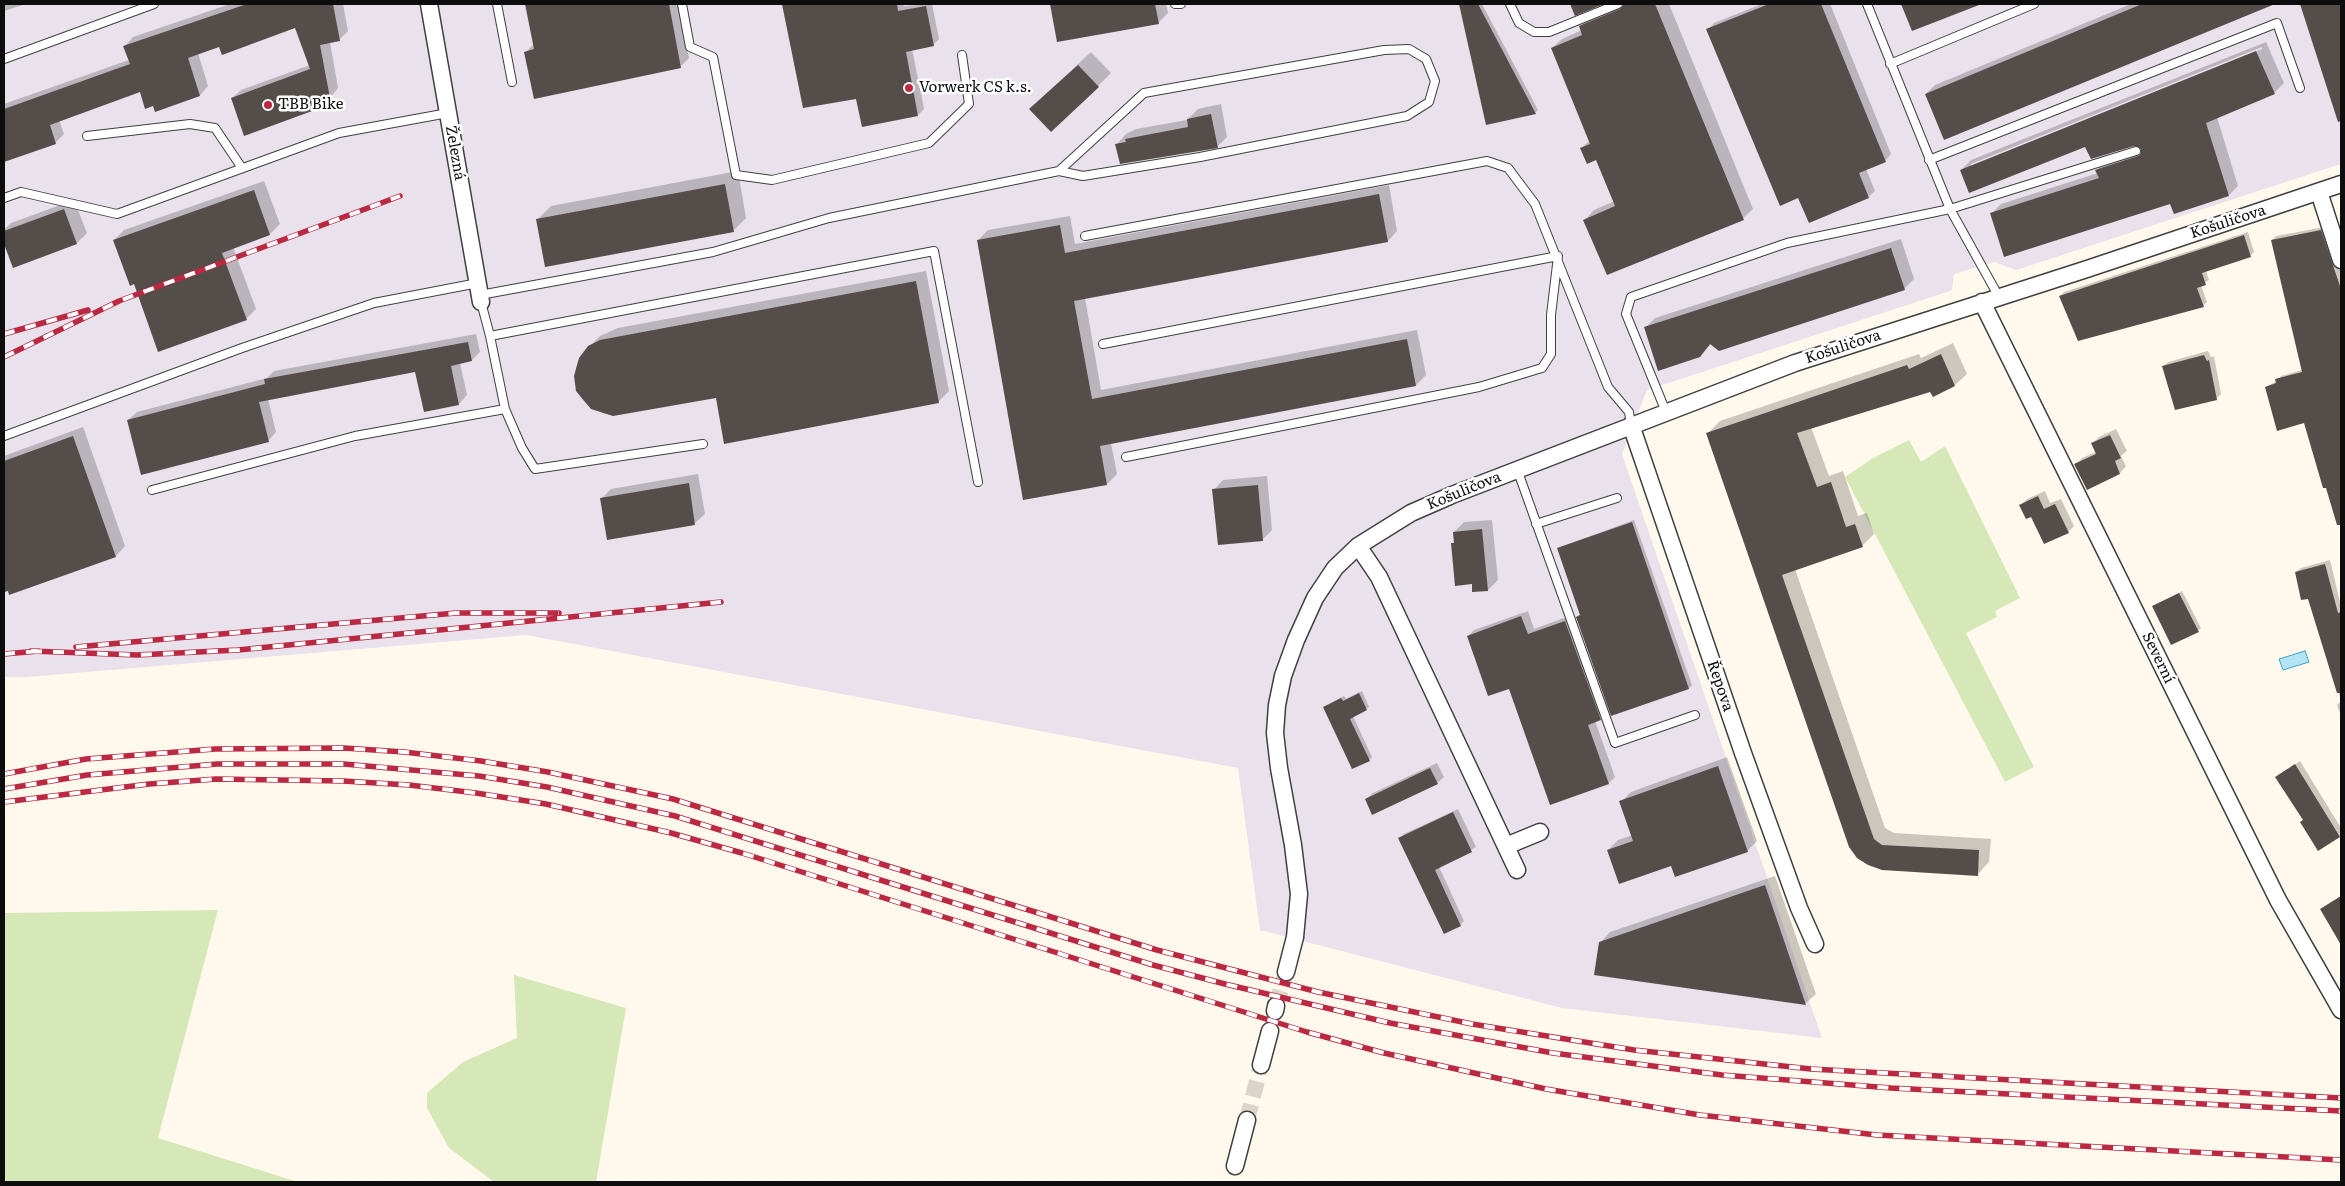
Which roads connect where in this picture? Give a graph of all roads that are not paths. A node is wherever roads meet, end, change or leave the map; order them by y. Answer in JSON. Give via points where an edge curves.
{"nodes":[{"id":1,"x":154,"y":4,"type":"edge"},
{"id":2,"x":429,"y":4,"type":"edge"},
{"id":3,"x":497,"y":4,"type":"edge"},
{"id":4,"x":682,"y":4,"type":"edge"},
{"id":5,"x":1175,"y":4,"type":"edge"},
{"id":6,"x":1181,"y":4,"type":"edge"},
{"id":7,"x":1510,"y":4,"type":"edge"},
{"id":8,"x":1618,"y":4,"type":"edge"},
{"id":9,"x":1867,"y":4,"type":"edge"},
{"id":10,"x":2034,"y":4,"type":"edge"},
{"id":11,"x":962,"y":55,"type":"dead end"},
{"id":12,"x":4,"y":59,"type":"edge"},
{"id":13,"x":1890,"y":64,"type":"junction"},
{"id":14,"x":512,"y":82,"type":"dead end"},
{"id":15,"x":2300,"y":88,"type":"dead end"},
{"id":16,"x":448,"y":113,"type":"junction"},
{"id":17,"x":87,"y":136,"type":"dead end"},
{"id":18,"x":2136,"y":151,"type":"dead end"},
{"id":19,"x":1929,"y":160,"type":"junction"},
{"id":20,"x":242,"y":168,"type":"junction"},
{"id":21,"x":1059,"y":171,"type":"junction"},
{"id":22,"x":2341,"y":184,"type":"edge"},
{"id":23,"x":2319,"y":192,"type":"junction"},
{"id":24,"x":4,"y":198,"type":"edge"},
{"id":25,"x":1950,"y":209,"type":"junction"},
{"id":26,"x":1085,"y":236,"type":"dead end"},
{"id":27,"x":1558,"y":256,"type":"junction"},
{"id":28,"x":2341,"y":260,"type":"edge"},
{"id":29,"x":480,"y":294,"type":"junction"},
{"id":30,"x":1999,"y":297,"type":"junction"},
{"id":31,"x":1982,"y":302,"type":"junction"},
{"id":32,"x":490,"y":336,"type":"junction"},
{"id":33,"x":1103,"y":344,"type":"dead end"},
{"id":34,"x":505,"y":409,"type":"junction"},
{"id":35,"x":1666,"y":412,"type":"junction"},
{"id":36,"x":1631,"y":425,"type":"junction"},
{"id":37,"x":4,"y":436,"type":"edge"},
{"id":38,"x":703,"y":444,"type":"dead end"},
{"id":39,"x":1126,"y":457,"type":"dead end"},
{"id":40,"x":1517,"y":469,"type":"junction"},
{"id":41,"x":978,"y":482,"type":"dead end"},
{"id":42,"x":152,"y":490,"type":"dead end"},
{"id":43,"x":1617,"y":498,"type":"dead end"},
{"id":44,"x":1536,"y":524,"type":"junction"},
{"id":45,"x":1358,"y":546,"type":"junction"},
{"id":46,"x":1695,"y":715,"type":"dead end"},
{"id":47,"x":1540,"y":832,"type":"dead end"},
{"id":48,"x":1506,"y":846,"type":"junction"},
{"id":49,"x":1517,"y":870,"type":"dead end"},
{"id":50,"x":1815,"y":944,"type":"dead end"},
{"id":51,"x":1286,"y":972,"type":"tunnel mouth"},
{"id":52,"x":2341,"y":1010,"type":"edge"},
{"id":53,"x":1270,"y":1031,"type":"dead end"},
{"id":54,"x":1261,"y":1065,"type":"tunnel mouth"},
{"id":55,"x":1247,"y":1120,"type":"tunnel mouth"},
{"id":56,"x":1235,"y":1166,"type":"dead end"}],
"edges":[{"from":1,"to":12,"type":"lane"},
{"from":2,"to":16,"type":"street","name":"Železná"},
{"from":3,"to":14,"type":"lane"},
{"from":4,"to":11,"type":"lane","via":[[690,47],[712,57],[736,175],[772,180],[929,143],[969,104]]},
{"from":5,"to":6,"type":"lane"},
{"from":7,"to":8,"type":"lane","via":[[1519,23],[1534,32],[1548,32]]},
{"from":9,"to":13,"type":"lane"},
{"from":10,"to":13,"type":"lane"},
{"from":13,"to":19,"type":"lane"},
{"from":15,"to":19,"type":"lane","via":[[2277,23]]},
{"from":16,"to":20,"type":"lane","via":[[339,132]]},
{"from":16,"to":29,"type":"street","name":"Železná"},
{"from":17,"to":20,"type":"lane","via":[[190,124],[215,128]]},
{"from":18,"to":25,"type":"lane"},
{"from":19,"to":25,"type":"lane"},
{"from":20,"to":24,"type":"lane","via":[[117,214],[21,192]]},
{"from":21,"to":21,"type":"lane","via":[[1083,176],[1200,157],[1407,116],[1429,102],[1435,81],[1426,59],[1409,49],[1384,50],[1144,93]]},
{"from":21,"to":29,"type":"lane","via":[[829,218],[713,252]]},
{"from":22,"to":23,"type":"street","name":"Košuličova"},
{"from":23,"to":28,"type":"street"},
{"from":23,"to":30,"type":"street","name":"Košuličova"},
{"from":25,"to":30,"type":"lane"},
{"from":25,"to":35,"type":"lane","via":[[1788,243],[1631,297],[1626,314]]},
{"from":26,"to":27,"type":"lane","via":[[1487,161],[1508,168],[1535,204]]},
{"from":27,"to":33,"type":"lane"},
{"from":27,"to":36,"type":"lane","via":[[1608,387],[1629,412]]},
{"from":27,"to":39,"type":"lane","via":[[1551,316],[1551,354],[1542,368],[1479,387]]},
{"from":29,"to":32,"type":"lane"},
{"from":29,"to":37,"type":"lane","via":[[374,302]]},
{"from":30,"to":31,"type":"street","name":"Košuličova"},
{"from":31,"to":35,"type":"street","name":"Košuličova","via":[[1795,363]]},
{"from":31,"to":52,"type":"street","name":"Severní","via":[[2278,900]]},
{"from":32,"to":34,"type":"lane"},
{"from":32,"to":41,"type":"lane","via":[[934,250]]},
{"from":34,"to":38,"type":"lane","via":[[534,469]]},
{"from":34,"to":42,"type":"lane","via":[[355,436]]},
{"from":35,"to":36,"type":"street","name":"Košuličova"},
{"from":36,"to":40,"type":"street","name":"Košuličova"},
{"from":36,"to":50,"type":"street","name":"Řepova","via":[[1749,770]]},
{"from":40,"to":44,"type":"lane"},
{"from":40,"to":45,"type":"street","name":"Košuličova","via":[[1412,513]]},
{"from":43,"to":44,"type":"lane"},
{"from":44,"to":46,"type":"lane","via":[[1614,743]]},
{"from":45,"to":48,"type":"street","via":[[1379,577]]},
{"from":45,"to":51,"type":"street","name":"Košuličova","via":[[1335,568],[1315,598],[1283,676],[1277,705],[1275,733],[1279,768],[1299,894],[1295,937]]},
{"from":47,"to":48,"type":"street"},
{"from":48,"to":49,"type":"street"},
{"from":53,"to":54,"type":"street"},
{"from":55,"to":56,"type":"street"}]}
